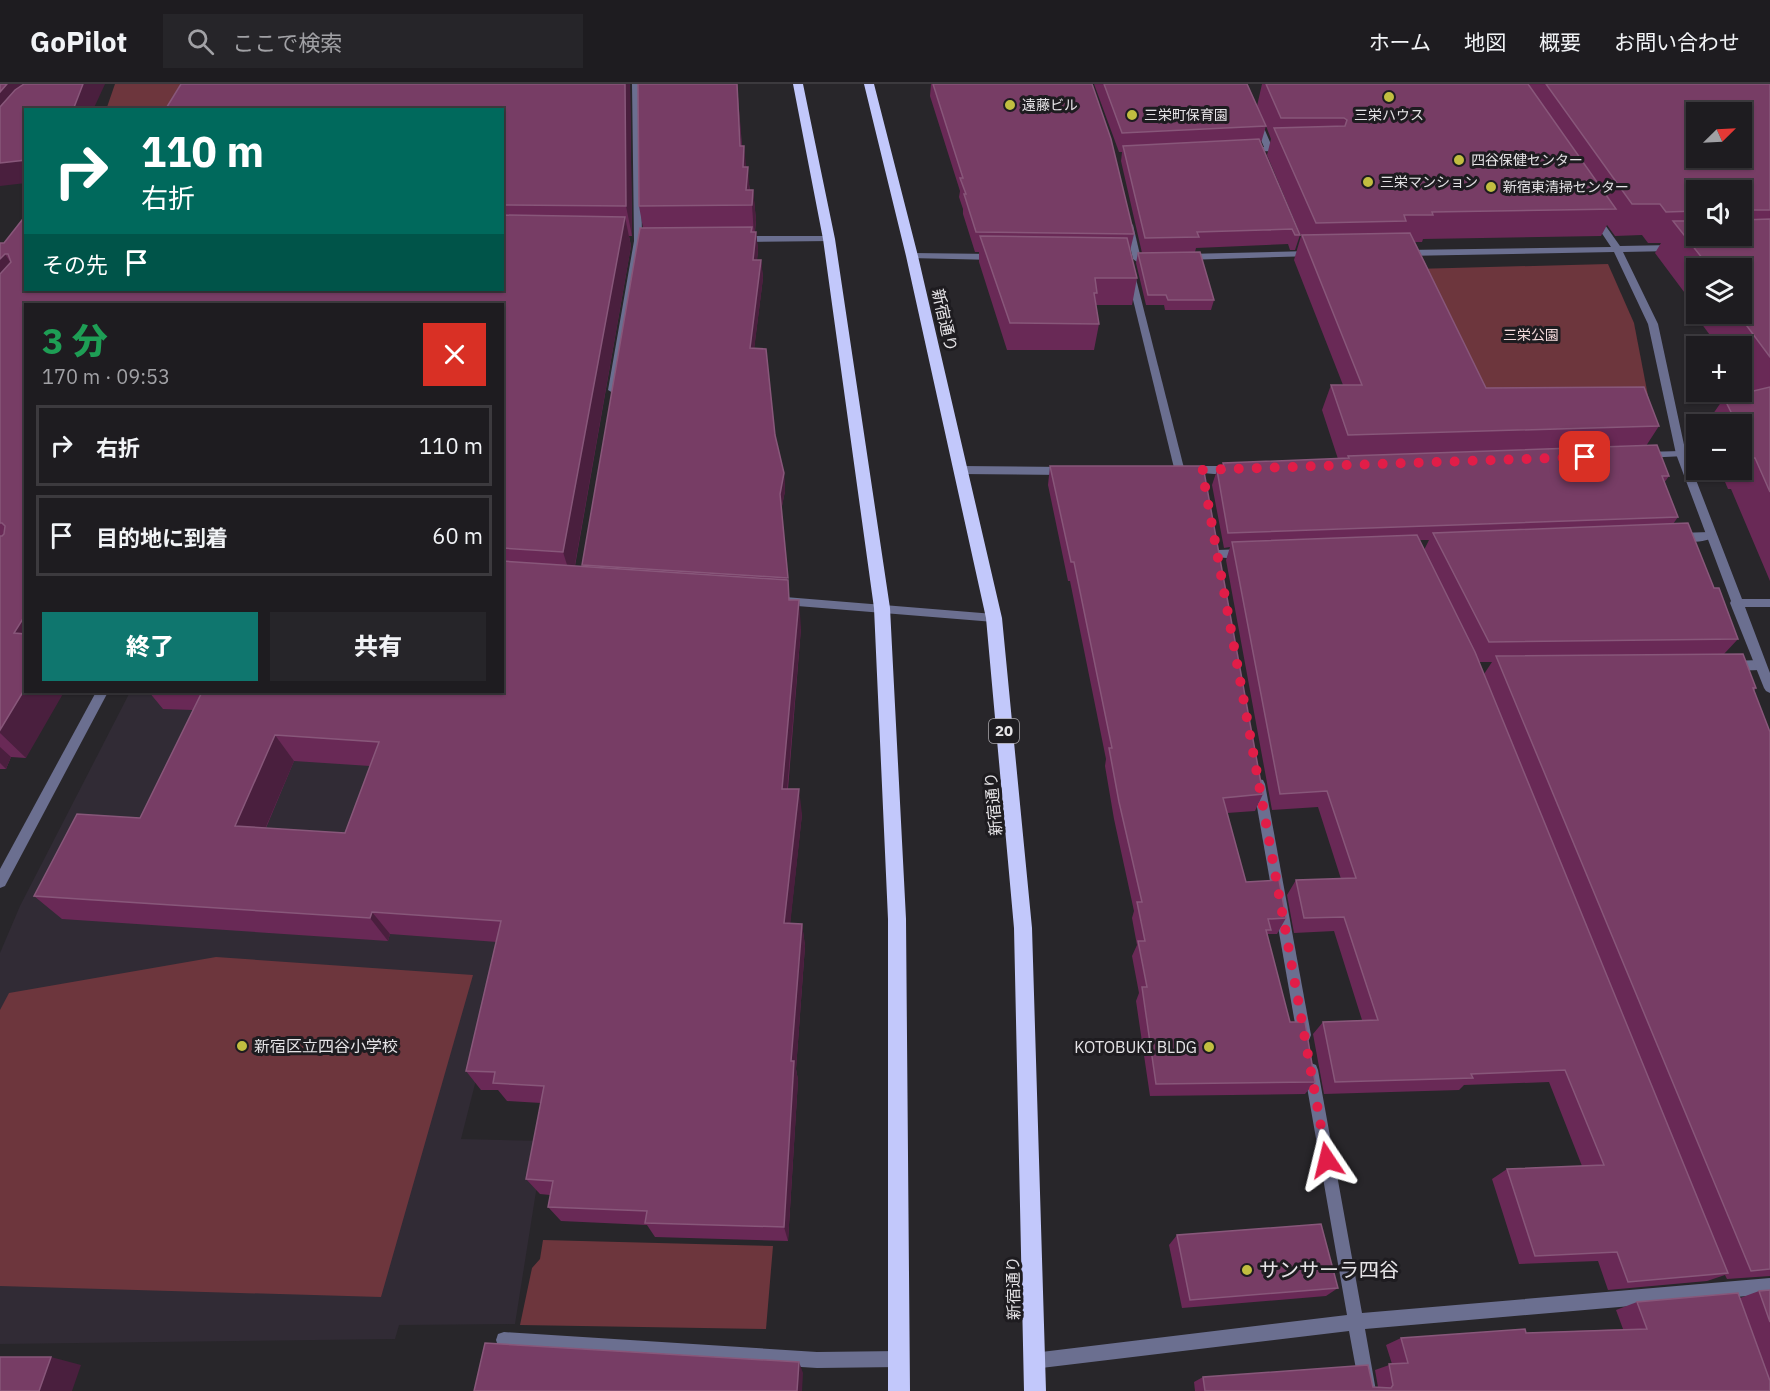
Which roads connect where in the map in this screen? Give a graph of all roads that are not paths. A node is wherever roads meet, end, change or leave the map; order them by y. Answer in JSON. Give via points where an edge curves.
{"nodes":[{"id":1,"x":636,"y":84,"type":"edge"},
{"id":2,"x":798,"y":84,"type":"edge"},
{"id":3,"x":869,"y":84,"type":"edge"},
{"id":4,"x":1255,"y":117,"type":"edge"},
{"id":5,"x":1269,"y":149,"type":"junction"},
{"id":6,"x":1280,"y":149,"type":"edge"},
{"id":7,"x":1233,"y":151,"type":"edge"},
{"id":8,"x":1264,"y":163,"type":"edge"},
{"id":9,"x":1592,"y":212,"type":"edge"},
{"id":10,"x":1126,"y":214,"type":"edge"},
{"id":11,"x":731,"y":239,"type":"edge"},
{"id":12,"x":828,"y":239,"type":"junction"},
{"id":13,"x":633,"y":241,"type":"junction"},
{"id":14,"x":651,"y":241,"type":"edge"},
{"id":15,"x":1299,"y":244,"type":"edge"},
{"id":16,"x":1681,"y":248,"type":"edge"},
{"id":17,"x":1618,"y":250,"type":"junction"},
{"id":18,"x":1398,"y":253,"type":"edge"},
{"id":19,"x":1304,"y":254,"type":"junction"},
{"id":20,"x":1315,"y":254,"type":"edge"},
{"id":21,"x":912,"y":256,"type":"junction"},
{"id":22,"x":1005,"y":257,"type":"edge"},
{"id":23,"x":1173,"y":258,"type":"edge"},
{"id":24,"x":1137,"y":259,"type":"junction"},
{"id":25,"x":1149,"y":259,"type":"edge"},
{"id":26,"x":610,"y":402,"type":"edge"},
{"id":27,"x":1681,"y":453,"type":"junction"},
{"id":28,"x":1632,"y":455,"type":"edge"},
{"id":29,"x":1250,"y":469,"type":"edge"},
{"id":30,"x":960,"y":470,"type":"junction"},
{"id":31,"x":1078,"y":471,"type":"edge"},
{"id":32,"x":1710,"y":536,"type":"junction"},
{"id":33,"x":1661,"y":538,"type":"edge"},
{"id":34,"x":1252,"y":553,"type":"edge"},
{"id":35,"x":1218,"y":555,"type":"edge"},
{"id":36,"x":773,"y":601,"type":"edge"},
{"id":37,"x":1736,"y":603,"type":"junction"},
{"id":38,"x":1770,"y":603,"type":"edge"},
{"id":39,"x":882,"y":608,"type":"junction"},
{"id":40,"x":994,"y":618,"type":"junction"},
{"id":41,"x":1761,"y":665,"type":"junction"},
{"id":42,"x":1719,"y":666,"type":"edge"},
{"id":43,"x":1770,"y":688,"type":"edge"},
{"id":44,"x":101,"y":693,"type":"edge"},
{"id":45,"x":1257,"y":775,"type":"edge"},
{"id":46,"x":0,"y":882,"type":"edge"},
{"id":47,"x":1770,"y":1286,"type":"edge"},
{"id":48,"x":1356,"y":1322,"type":"junction"},
{"id":49,"x":504,"y":1340,"type":"dead end"},
{"id":50,"x":900,"y":1359,"type":"junction"},
{"id":51,"x":1033,"y":1361,"type":"junction"},
{"id":52,"x":899,"y":1391,"type":"edge"},
{"id":53,"x":1035,"y":1391,"type":"edge"},
{"id":54,"x":1368,"y":1391,"type":"edge"}],
"edges":[{"from":1,"to":13,"type":"street"},
{"from":2,"to":12,"type":"highway"},
{"from":3,"to":21,"type":"highway","name":"新宿通り","number":"20"},
{"from":4,"to":5,"type":"street"},
{"from":5,"to":6,"type":"street"},
{"from":5,"to":7,"type":"street"},
{"from":5,"to":8,"type":"street","via":[[1260,153]]},
{"from":9,"to":17,"type":"street"},
{"from":10,"to":24,"type":"street"},
{"from":11,"to":12,"type":"street"},
{"from":12,"to":39,"type":"highway"},
{"from":13,"to":14,"type":"street"},
{"from":13,"to":26,"type":"street"},
{"from":15,"to":19,"type":"street"},
{"from":16,"to":17,"type":"street"},
{"from":17,"to":18,"type":"street"},
{"from":17,"to":27,"type":"street","via":[[1653,324]]},
{"from":19,"to":20,"type":"street"},
{"from":19,"to":23,"type":"street"},
{"from":21,"to":22,"type":"street"},
{"from":21,"to":30,"type":"highway","name":"新宿通り","number":"20"},
{"from":24,"to":25,"type":"street"},
{"from":24,"to":29,"type":"street","via":[[1128,259],[1174,471],[1203,476]]},
{"from":27,"to":28,"type":"street"},
{"from":27,"to":32,"type":"street"},
{"from":30,"to":31,"type":"street"},
{"from":30,"to":40,"type":"highway","name":"新宿通り","number":"20"},
{"from":32,"to":33,"type":"street"},
{"from":32,"to":37,"type":"street"},
{"from":34,"to":35,"type":"street"},
{"from":36,"to":39,"type":"street"},
{"from":37,"to":38,"type":"street"},
{"from":37,"to":41,"type":"street"},
{"from":39,"to":40,"type":"street"},
{"from":39,"to":50,"type":"highway","via":[[897,919]]},
{"from":40,"to":51,"type":"highway","name":"新宿通り","number":"20","via":[[1023,928]]},
{"from":41,"to":42,"type":"street"},
{"from":41,"to":43,"type":"street"},
{"from":44,"to":46,"type":"street"},
{"from":45,"to":48,"type":"street"},
{"from":47,"to":48,"type":"street"},
{"from":48,"to":51,"type":"street"},
{"from":48,"to":54,"type":"street"},
{"from":49,"to":50,"type":"street","via":[[817,1360]]},
{"from":50,"to":52,"type":"highway"},
{"from":51,"to":53,"type":"highway","name":"新宿通り","number":"20"}]}
